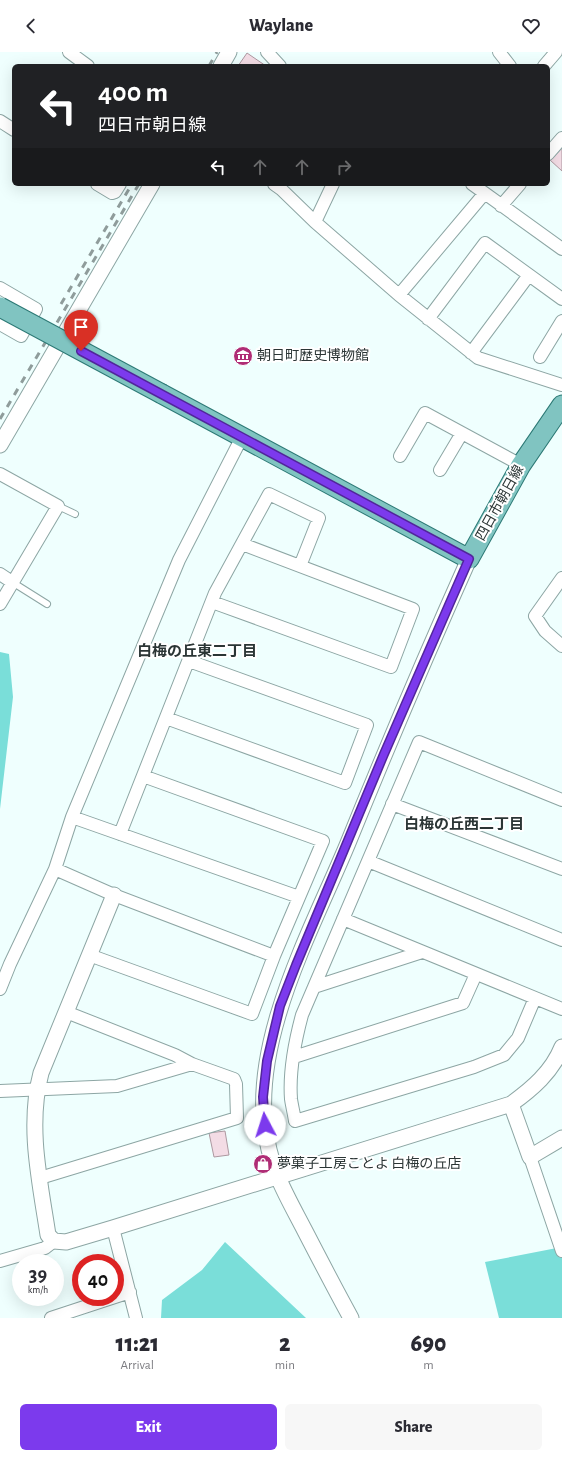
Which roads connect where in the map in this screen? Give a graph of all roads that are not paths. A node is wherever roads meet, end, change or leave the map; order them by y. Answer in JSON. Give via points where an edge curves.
{"nodes":[{"id":1,"x":69,"y":52,"type":"edge"},
{"id":2,"x":229,"y":52,"type":"edge"},
{"id":3,"x":267,"y":52,"type":"edge"},
{"id":4,"x":499,"y":52,"type":"edge"},
{"id":5,"x":556,"y":52,"type":"edge"},
{"id":6,"x":85,"y":64,"type":"edge"},
{"id":7,"x":222,"y":64,"type":"edge"},
{"id":8,"x":278,"y":64,"type":"edge"},
{"id":9,"x":508,"y":64,"type":"edge"},
{"id":10,"x":546,"y":64,"type":"edge"},
{"id":11,"x":0,"y":121,"type":"edge"},
{"id":12,"x":12,"y":129,"type":"edge"},
{"id":13,"x":562,"y":138,"type":"edge"},
{"id":14,"x":550,"y":152,"type":"edge"},
{"id":15,"x":100,"y":186,"type":"edge"},
{"id":16,"x":119,"y":186,"type":"edge"},
{"id":17,"x":151,"y":186,"type":"edge"},
{"id":18,"x":277,"y":186,"type":"edge"},
{"id":19,"x":332,"y":186,"type":"edge"},
{"id":20,"x":474,"y":186,"type":"edge"},
{"id":21,"x":518,"y":186,"type":"edge"},
{"id":22,"x":484,"y":194,"type":"junction"},
{"id":23,"x":501,"y":206,"type":"junction"},
{"id":24,"x":315,"y":222,"type":"junction"},
{"id":25,"x":562,"y":249,"type":"edge"},
{"id":26,"x":529,"y":275,"type":"junction"},
{"id":27,"x":0,"y":288,"type":"edge"},
{"id":28,"x":399,"y":296,"type":"junction"},
{"id":29,"x":562,"y":299,"type":"edge"},
{"id":30,"x":0,"y":308,"type":"edge"},
{"id":31,"x":428,"y":319,"type":"junction"},
{"id":32,"x":562,"y":321,"type":"edge"},
{"id":33,"x":0,"y":324,"type":"edge"},
{"id":34,"x":471,"y":353,"type":"junction"},
{"id":35,"x":540,"y":357,"type":"dead end"},
{"id":36,"x":562,"y":385,"type":"edge"},
{"id":37,"x":562,"y":405,"type":"edge"},
{"id":38,"x":462,"y":433,"type":"junction"},
{"id":39,"x":242,"y":437,"type":"junction"},
{"id":40,"x":0,"y":445,"type":"edge"},
{"id":41,"x":400,"y":456,"type":"dead end"},
{"id":42,"x":521,"y":465,"type":"junction"},
{"id":43,"x":440,"y":470,"type":"dead end"},
{"id":44,"x":0,"y":474,"type":"edge"},
{"id":45,"x":58,"y":506,"type":"junction"},
{"id":46,"x":75,"y":514,"type":"dead end"},
{"id":47,"x":242,"y":544,"type":"junction"},
{"id":48,"x":469,"y":559,"type":"junction"},
{"id":49,"x":300,"y":566,"type":"junction"},
{"id":50,"x":0,"y":574,"type":"edge"},
{"id":51,"x":562,"y":578,"type":"edge"},
{"id":52,"x":12,"y":582,"type":"junction"},
{"id":53,"x":212,"y":602,"type":"junction"},
{"id":54,"x":0,"y":604,"type":"edge"},
{"id":55,"x":47,"y":604,"type":"dead end"},
{"id":56,"x":562,"y":646,"type":"edge"},
{"id":57,"x":189,"y":661,"type":"junction"},
{"id":58,"x":166,"y":718,"type":"junction"},
{"id":59,"x":143,"y":776,"type":"junction"},
{"id":60,"x":562,"y":800,"type":"edge"},
{"id":61,"x":392,"y":804,"type":"junction"},
{"id":62,"x":72,"y":817,"type":"junction"},
{"id":63,"x":120,"y":834,"type":"junction"},
{"id":64,"x":368,"y":861,"type":"junction"},
{"id":65,"x":55,"y":869,"type":"junction"},
{"id":66,"x":562,"y":869,"type":"edge"},
{"id":67,"x":114,"y":895,"type":"junction"},
{"id":68,"x":299,"y":897,"type":"junction"},
{"id":69,"x":343,"y":919,"type":"junction"},
{"id":70,"x":562,"y":940,"type":"edge"},
{"id":71,"x":422,"y":952,"type":"junction"},
{"id":72,"x":89,"y":955,"type":"junction"},
{"id":73,"x":274,"y":956,"type":"junction"},
{"id":74,"x":5,"y":963,"type":"edge"},
{"id":75,"x":476,"y":974,"type":"junction"},
{"id":76,"x":314,"y":987,"type":"junction"},
{"id":77,"x":0,"y":990,"type":"edge"},
{"id":78,"x":535,"y":998,"type":"junction"},
{"id":79,"x":562,"y":1009,"type":"edge"},
{"id":80,"x":66,"y":1012,"type":"junction"},
{"id":81,"x":562,"y":1047,"type":"edge"},
{"id":82,"x":294,"y":1057,"type":"junction"},
{"id":83,"x":192,"y":1064,"type":"junction"},
{"id":84,"x":37,"y":1090,"type":"junction"},
{"id":85,"x":0,"y":1091,"type":"edge"},
{"id":86,"x":511,"y":1104,"type":"junction"},
{"id":87,"x":562,"y":1138,"type":"edge"},
{"id":88,"x":530,"y":1157,"type":"junction"},
{"id":89,"x":277,"y":1177,"type":"junction"},
{"id":90,"x":40,"y":1178,"type":"junction"},
{"id":91,"x":113,"y":1228,"type":"junction"},
{"id":92,"x":54,"y":1241,"type":"junction"},
{"id":93,"x":562,"y":1251,"type":"edge"},
{"id":94,"x":0,"y":1261,"type":"edge"},
{"id":95,"x":130,"y":1292,"type":"junction"},
{"id":96,"x":51,"y":1318,"type":"edge"},
{"id":97,"x":136,"y":1318,"type":"edge"},
{"id":98,"x":351,"y":1318,"type":"edge"}],
"edges":[{"from":1,"to":6,"type":"street"},
{"from":2,"to":7,"type":"street"},
{"from":3,"to":8,"type":"street"},
{"from":4,"to":9,"type":"street"},
{"from":5,"to":10,"type":"street"},
{"from":11,"to":12,"type":"street"},
{"from":13,"to":14,"type":"street"},
{"from":15,"to":16,"type":"street","via":[[112,193]]},
{"from":17,"to":40,"type":"street"},
{"from":18,"to":24,"type":"street"},
{"from":19,"to":24,"type":"street"},
{"from":20,"to":22,"type":"street"},
{"from":21,"to":23,"type":"street"},
{"from":22,"to":23,"type":"street"},
{"from":22,"to":28,"type":"street"},
{"from":23,"to":25,"type":"street"},
{"from":24,"to":28,"type":"street"},
{"from":26,"to":29,"type":"street"},
{"from":26,"to":31,"type":"street","via":[[485,243]]},
{"from":26,"to":34,"type":"street"},
{"from":27,"to":33,"type":"street","via":[[36,309],[21,336]]},
{"from":28,"to":31,"type":"street"},
{"from":30,"to":39,"type":"main road","bridge":true},
{"from":31,"to":34,"type":"street"},
{"from":32,"to":35,"type":"street"},
{"from":34,"to":36,"type":"street","via":[[478,358]]},
{"from":37,"to":42,"type":"main road","name":"四日市朝日線"},
{"from":38,"to":41,"type":"street","via":[[425,413]]},
{"from":38,"to":42,"type":"street"},
{"from":38,"to":43,"type":"street"},
{"from":39,"to":48,"type":"main road"},
{"from":39,"to":62,"type":"street","via":[[179,560]]},
{"from":42,"to":48,"type":"main road","name":"四日市朝日線"},
{"from":44,"to":45,"type":"street"},
{"from":45,"to":46,"type":"lane"},
{"from":45,"to":52,"type":"street"},
{"from":47,"to":49,"type":"street"},
{"from":47,"to":49,"type":"street","via":[[268,494],[318,518]]},
{"from":47,"to":53,"type":"street"},
{"from":48,"to":89,"type":"street","via":[[384,754],[280,1006],[267,1061],[263,1097],[266,1139]]},
{"from":49,"to":53,"type":"street","via":[[413,610],[391,667]]},
{"from":50,"to":52,"type":"street"},
{"from":51,"to":56,"type":"street","via":[[535,616],[545,631]]},
{"from":52,"to":54,"type":"street"},
{"from":52,"to":55,"type":"lane"},
{"from":53,"to":57,"type":"street"},
{"from":57,"to":58,"type":"street"},
{"from":57,"to":58,"type":"street","via":[[367,725],[345,783]]},
{"from":58,"to":59,"type":"street"},
{"from":59,"to":63,"type":"street"},
{"from":59,"to":68,"type":"street","via":[[323,841]]},
{"from":60,"to":61,"type":"street","via":[[418,742]]},
{"from":61,"to":64,"type":"street"},
{"from":61,"to":66,"type":"street"},
{"from":62,"to":63,"type":"street"},
{"from":62,"to":65,"type":"street"},
{"from":63,"to":68,"type":"street"},
{"from":64,"to":69,"type":"street"},
{"from":64,"to":70,"type":"street"},
{"from":65,"to":67,"type":"street"},
{"from":65,"to":74,"type":"street"},
{"from":67,"to":72,"type":"street"},
{"from":67,"to":73,"type":"street"},
{"from":68,"to":73,"type":"street"},
{"from":69,"to":71,"type":"street"},
{"from":69,"to":76,"type":"street"},
{"from":71,"to":75,"type":"street"},
{"from":71,"to":76,"type":"street"},
{"from":72,"to":73,"type":"street","via":[[252,1014]]},
{"from":72,"to":80,"type":"street"},
{"from":74,"to":77,"type":"street"},
{"from":75,"to":78,"type":"street"},
{"from":75,"to":82,"type":"street","via":[[463,1003]]},
{"from":76,"to":82,"type":"street","via":[[302,1015]]},
{"from":78,"to":79,"type":"street"},
{"from":78,"to":82,"type":"street","via":[[518,1038],[504,1055],[474,1067],[295,1121],[291,1099]]},
{"from":80,"to":83,"type":"street"},
{"from":80,"to":84,"type":"street","via":[[41,1073]]},
{"from":81,"to":86,"type":"street","via":[[546,1074]]},
{"from":83,"to":84,"type":"street","via":[[117,1086]]},
{"from":83,"to":90,"type":"street","via":[[234,1080],[237,1118]]},
{"from":84,"to":85,"type":"street"},
{"from":84,"to":90,"type":"street","via":[[35,1140]]},
{"from":86,"to":88,"type":"street"},
{"from":86,"to":89,"type":"street"},
{"from":87,"to":88,"type":"street"},
{"from":88,"to":93,"type":"street"},
{"from":89,"to":91,"type":"street"},
{"from":89,"to":98,"type":"street"},
{"from":90,"to":92,"type":"street","via":[[48,1235]]},
{"from":91,"to":92,"type":"street","via":[[66,1242]]},
{"from":91,"to":95,"type":"street"},
{"from":92,"to":94,"type":"street","via":[[45,1248]]},
{"from":95,"to":96,"type":"street"},
{"from":95,"to":97,"type":"street"}]}
